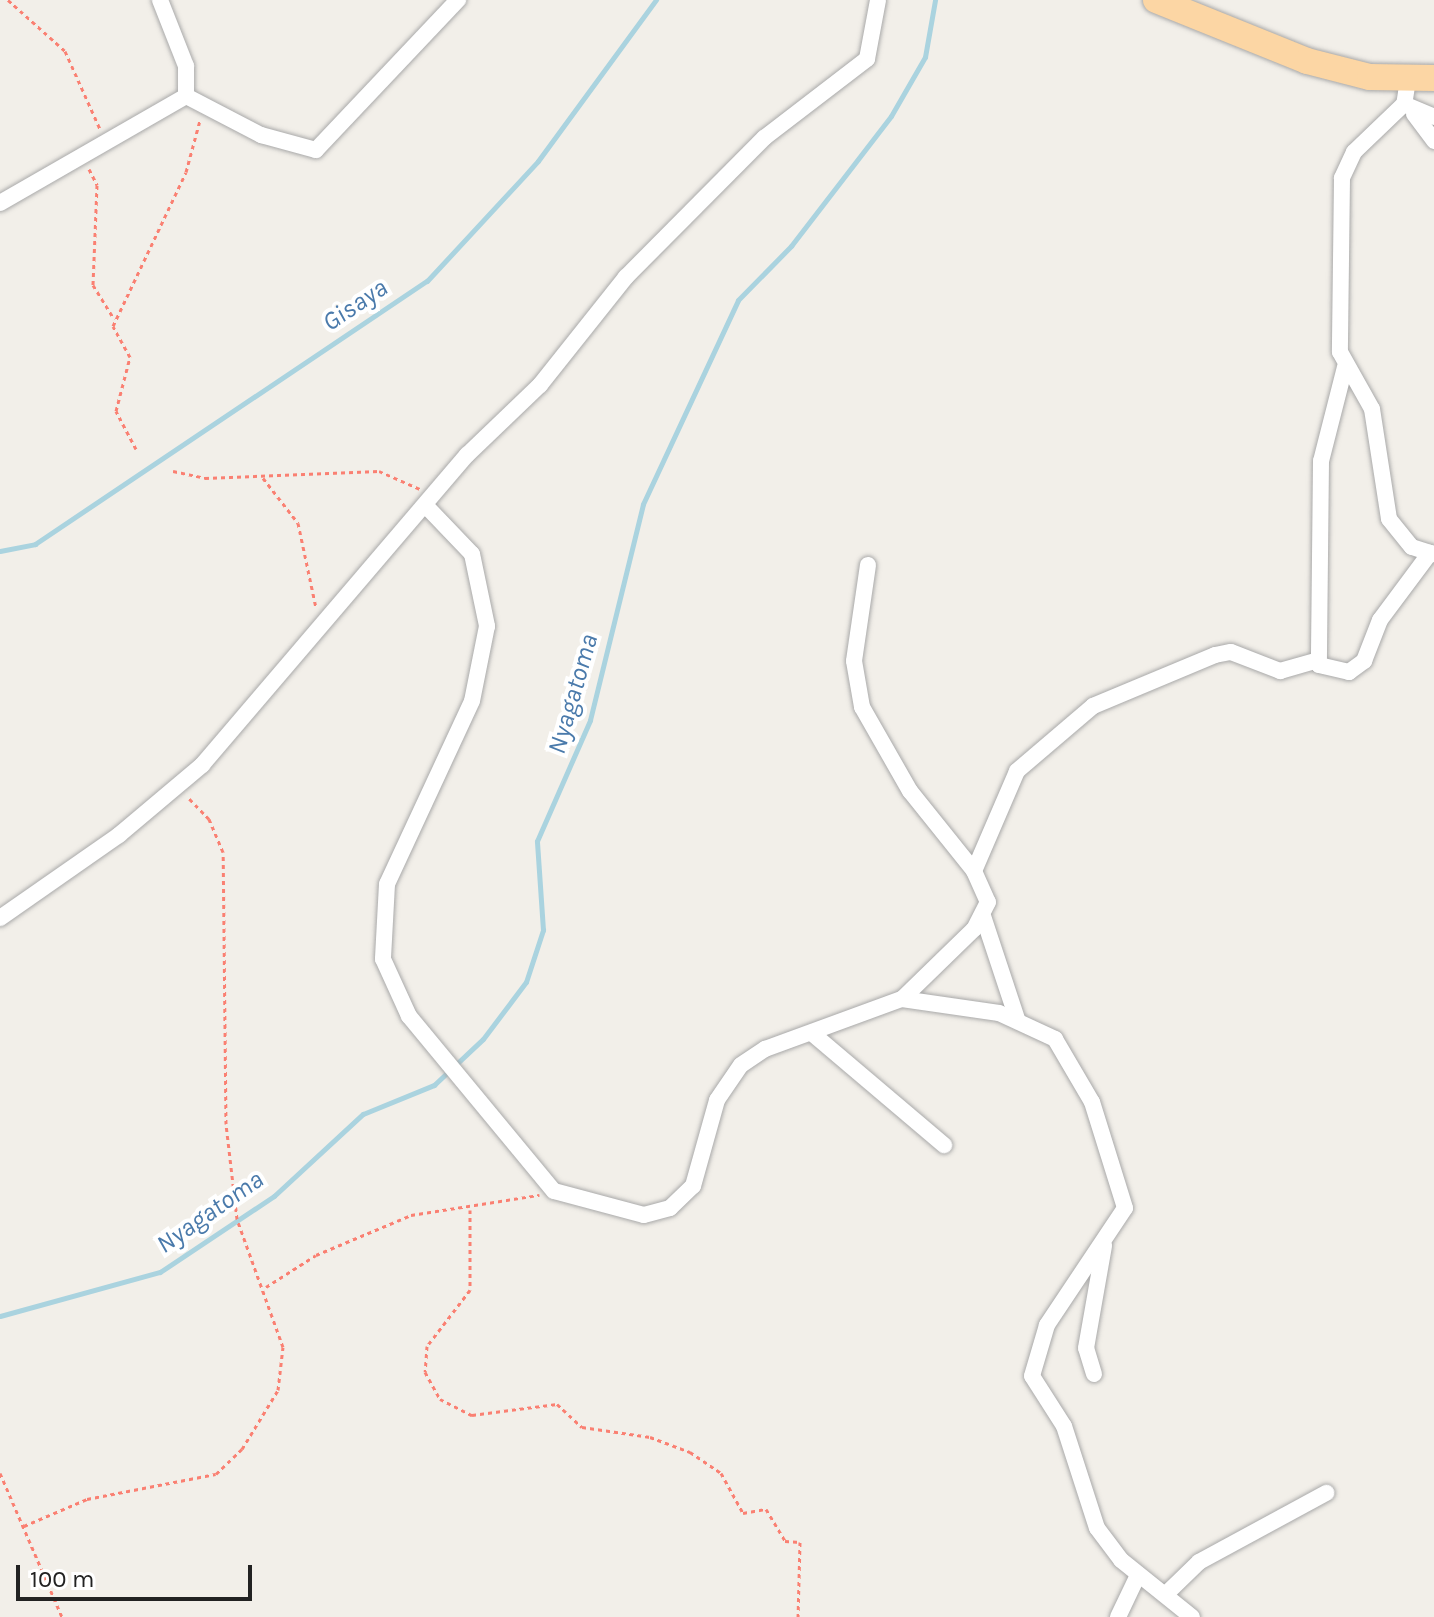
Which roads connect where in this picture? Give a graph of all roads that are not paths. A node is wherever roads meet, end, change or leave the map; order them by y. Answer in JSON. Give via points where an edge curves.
{"nodes":[{"id":1,"x":160,"y":0,"type":"edge"},
{"id":2,"x":458,"y":0,"type":"edge"},
{"id":3,"x":878,"y":0,"type":"edge"},
{"id":4,"x":1156,"y":0,"type":"edge"},
{"id":5,"x":1415,"y":94,"type":"edge"},
{"id":6,"x":186,"y":96,"type":"junction"},
{"id":7,"x":1434,"y":117,"type":"edge"},
{"id":8,"x":1434,"y":141,"type":"edge"},
{"id":9,"x":0,"y":203,"type":"edge"},
{"id":10,"x":1345,"y":367,"type":"junction"},
{"id":11,"x":430,"y":500,"type":"junction"},
{"id":12,"x":1432,"y":554,"type":"edge"},
{"id":13,"x":868,"y":565,"type":"dead end"},
{"id":14,"x":1315,"y":661,"type":"junction"},
{"id":15,"x":974,"y":871,"type":"junction"},
{"id":16,"x":983,"y":916,"type":"junction"},
{"id":17,"x":0,"y":918,"type":"edge"},
{"id":18,"x":902,"y":999,"type":"junction"},
{"id":19,"x":1017,"y":1019,"type":"junction"},
{"id":20,"x":813,"y":1034,"type":"junction"},
{"id":21,"x":944,"y":1145,"type":"dead end"},
{"id":22,"x":1104,"y":1244,"type":"junction"},
{"id":23,"x":1094,"y":1374,"type":"dead end"},
{"id":24,"x":1326,"y":1493,"type":"dead end"},
{"id":25,"x":1138,"y":1575,"type":"junction"},
{"id":26,"x":1166,"y":1594,"type":"junction"},
{"id":27,"x":1118,"y":1617,"type":"edge"},
{"id":28,"x":1192,"y":1617,"type":"edge"}],
"edges":[{"from":1,"to":6,"type":"street","via":[[186,66]]},
{"from":2,"to":6,"type":"street","via":[[316,150],[203,109]]},
{"from":3,"to":11,"type":"street","via":[[867,59],[764,138],[626,277],[540,385]]},
{"from":4,"to":5,"type":"main road","via":[[1307,61]]},
{"from":5,"to":7,"type":"street"},
{"from":5,"to":8,"type":"street"},
{"from":5,"to":10,"type":"street","via":[[1354,152],[1342,178]]},
{"from":6,"to":9,"type":"street"},
{"from":10,"to":12,"type":"street","via":[[1372,409],[1396,535]]},
{"from":10,"to":14,"type":"street","via":[[1321,461]]},
{"from":11,"to":17,"type":"street","via":[[176,786]]},
{"from":11,"to":20,"type":"street","via":[[472,554],[487,606],[486,643],[472,701],[393,863],[383,959],[409,1016],[554,1191],[630,1213],[670,1208],[693,1186],[717,1100],[741,1065]]},
{"from":12,"to":14,"type":"street","via":[[1380,620],[1364,661],[1339,672]]},
{"from":13,"to":15,"type":"street","via":[[854,661],[862,707],[910,791]]},
{"from":14,"to":15,"type":"street","via":[[1280,671],[1231,652],[1215,655],[1093,706],[1017,771]]},
{"from":15,"to":16,"type":"street","via":[[987,895]]},
{"from":16,"to":18,"type":"street"},
{"from":16,"to":19,"type":"street"},
{"from":18,"to":19,"type":"street"},
{"from":18,"to":20,"type":"street"},
{"from":19,"to":22,"type":"street","via":[[1055,1039],[1106,1138],[1125,1208]]},
{"from":20,"to":21,"type":"street"},
{"from":22,"to":23,"type":"street","via":[[1086,1348]]},
{"from":22,"to":25,"type":"street","via":[[1067,1289],[1030,1367],[1064,1426],[1097,1528]]},
{"from":24,"to":26,"type":"street","via":[[1199,1562]]},
{"from":25,"to":26,"type":"street"},
{"from":25,"to":27,"type":"street"},
{"from":26,"to":28,"type":"street"}]}
